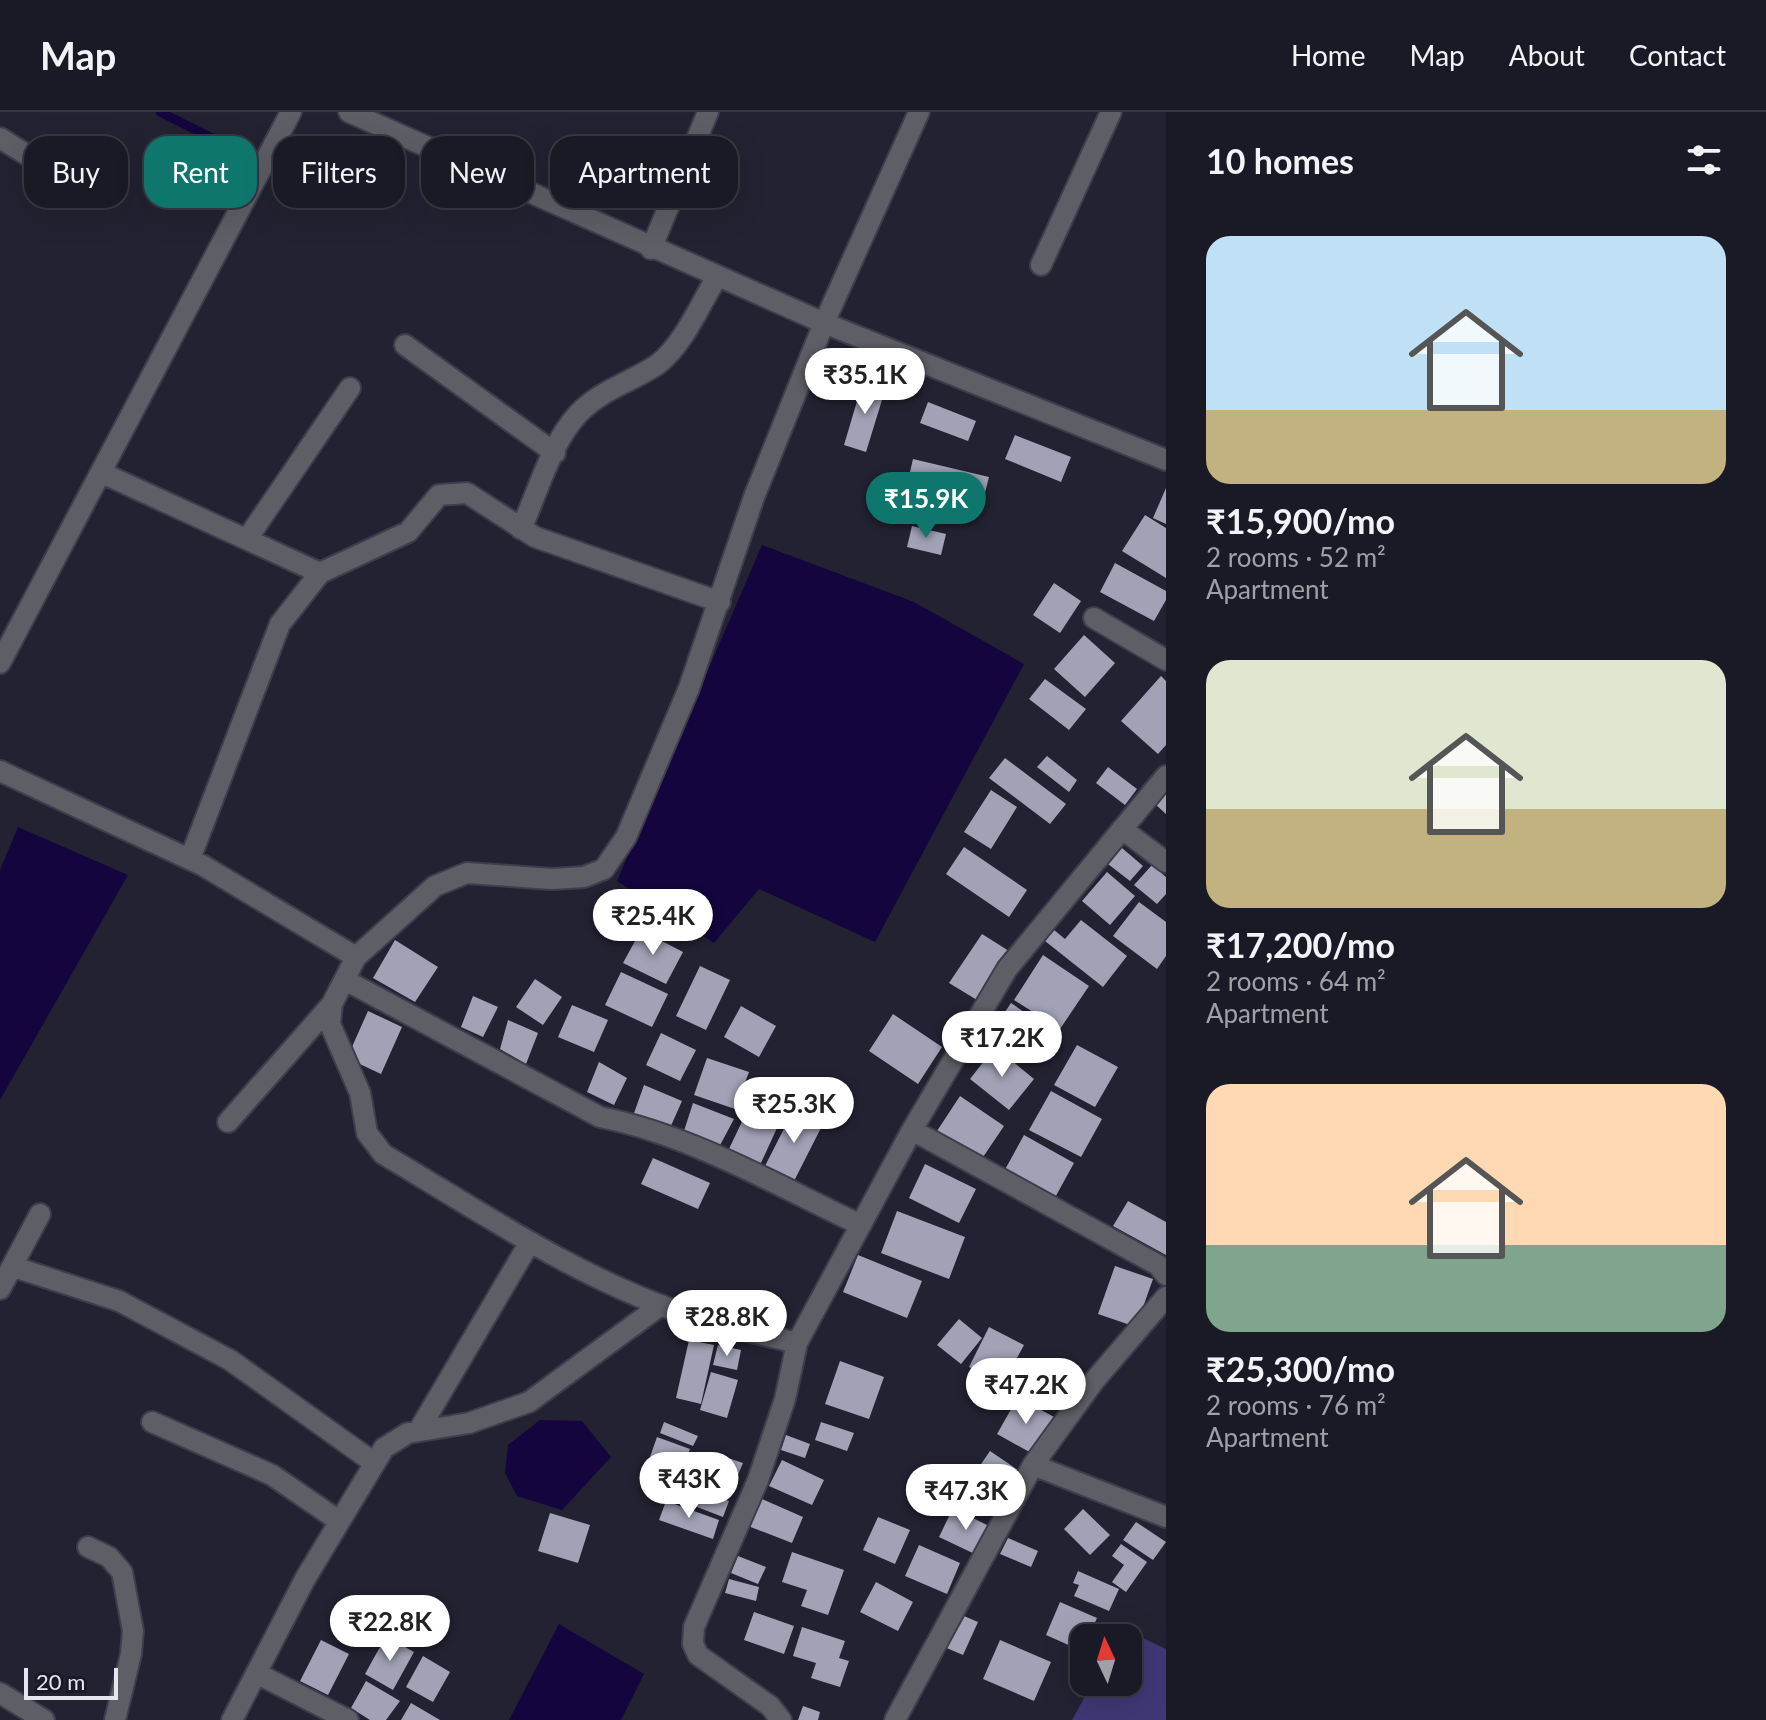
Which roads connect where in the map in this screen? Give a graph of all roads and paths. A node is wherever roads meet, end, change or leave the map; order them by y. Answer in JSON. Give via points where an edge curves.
{"nodes":[{"id":1,"x":291,"y":112,"type":"edge"},
{"id":2,"x":349,"y":112,"type":"edge"},
{"id":3,"x":708,"y":112,"type":"edge"},
{"id":4,"x":919,"y":112,"type":"edge"},
{"id":5,"x":1111,"y":112,"type":"edge"},
{"id":6,"x":0,"y":138,"type":"edge"},
{"id":7,"x":24,"y":153,"type":"edge"},
{"id":8,"x":651,"y":249,"type":"junction"},
{"id":9,"x":1041,"y":265,"type":"dead end"},
{"id":10,"x":717,"y":277,"type":"junction"},
{"id":11,"x":824,"y":323,"type":"junction"},
{"id":12,"x":405,"y":345,"type":"dead end"},
{"id":13,"x":350,"y":388,"type":"dead end"},
{"id":14,"x":555,"y":453,"type":"junction"},
{"id":15,"x":1166,"y":460,"type":"edge"},
{"id":16,"x":102,"y":473,"type":"junction"},
{"id":17,"x":521,"y":529,"type":"junction"},
{"id":18,"x":247,"y":539,"type":"junction"},
{"id":19,"x":320,"y":573,"type":"junction"},
{"id":20,"x":720,"y":602,"type":"junction"},
{"id":21,"x":1094,"y":618,"type":"dead end"},
{"id":22,"x":1166,"y":660,"type":"edge"},
{"id":23,"x":0,"y":663,"type":"edge"},
{"id":24,"x":0,"y":771,"type":"edge"},
{"id":25,"x":1166,"y":776,"type":"edge"},
{"id":26,"x":1122,"y":829,"type":"junction"},
{"id":27,"x":190,"y":859,"type":"junction"},
{"id":28,"x":1166,"y":862,"type":"edge"},
{"id":29,"x":356,"y":957,"type":"junction"},
{"id":30,"x":345,"y":980,"type":"junction"},
{"id":31,"x":332,"y":1004,"type":"junction"},
{"id":32,"x":228,"y":1122,"type":"dead end"},
{"id":33,"x":912,"y":1130,"type":"junction"},
{"id":34,"x":40,"y":1214,"type":"dead end"},
{"id":35,"x":861,"y":1225,"type":"junction"},
{"id":36,"x":530,"y":1242,"type":"junction"},
{"id":37,"x":14,"y":1267,"type":"junction"},
{"id":38,"x":1166,"y":1275,"type":"edge"},
{"id":39,"x":0,"y":1289,"type":"edge"},
{"id":40,"x":1166,"y":1297,"type":"edge"},
{"id":41,"x":661,"y":1305,"type":"junction"},
{"id":42,"x":797,"y":1343,"type":"junction"},
{"id":43,"x":152,"y":1422,"type":"dead end"},
{"id":44,"x":419,"y":1430,"type":"junction"},
{"id":45,"x":373,"y":1462,"type":"junction"},
{"id":46,"x":1033,"y":1465,"type":"junction"},
{"id":47,"x":1166,"y":1517,"type":"edge"},
{"id":48,"x":339,"y":1521,"type":"junction"},
{"id":49,"x":88,"y":1547,"type":"dead end"},
{"id":50,"x":256,"y":1673,"type":"junction"},
{"id":51,"x":0,"y":1693,"type":"edge"},
{"id":52,"x":41,"y":1719,"type":"edge"},
{"id":53,"x":115,"y":1720,"type":"edge"},
{"id":54,"x":232,"y":1720,"type":"edge"},
{"id":55,"x":348,"y":1720,"type":"edge"},
{"id":56,"x":781,"y":1720,"type":"edge"},
{"id":57,"x":895,"y":1720,"type":"edge"}],
"edges":[{"from":1,"to":16,"type":"street"},
{"from":2,"to":8,"type":"street"},
{"from":3,"to":8,"type":"street"},
{"from":4,"to":11,"type":"street"},
{"from":5,"to":9,"type":"street"},
{"from":6,"to":7,"type":"street"},
{"from":8,"to":10,"type":"street"},
{"from":10,"to":11,"type":"street"},
{"from":10,"to":14,"type":"street","via":[[671,351],[594,399],[577,415]]},
{"from":11,"to":15,"type":"street"},
{"from":11,"to":20,"type":"street","via":[[754,497]]},
{"from":12,"to":14,"type":"street"},
{"from":13,"to":18,"type":"street"},
{"from":14,"to":17,"type":"street"},
{"from":16,"to":18,"type":"street"},
{"from":16,"to":23,"type":"street"},
{"from":17,"to":19,"type":"street","via":[[467,493],[452,491],[439,495],[408,532]]},
{"from":17,"to":20,"type":"street"},
{"from":18,"to":19,"type":"street"},
{"from":19,"to":27,"type":"street","via":[[280,624]]},
{"from":20,"to":29,"type":"street","via":[[626,837],[604,869],[584,877],[552,879],[467,873],[435,886]]},
{"from":21,"to":22,"type":"street"},
{"from":24,"to":27,"type":"street"},
{"from":25,"to":26,"type":"street"},
{"from":26,"to":28,"type":"street"},
{"from":26,"to":33,"type":"street","via":[[1007,969]]},
{"from":27,"to":29,"type":"street"},
{"from":29,"to":30,"type":"street"},
{"from":30,"to":31,"type":"street"},
{"from":30,"to":35,"type":"street","via":[[600,1117],[634,1124],[706,1153]]},
{"from":31,"to":32,"type":"street"},
{"from":31,"to":36,"type":"street","via":[[330,1024],[360,1093],[367,1133],[383,1154]]},
{"from":33,"to":35,"type":"street"},
{"from":33,"to":38,"type":"street","via":[[1158,1265]]},
{"from":34,"to":37,"type":"street"},
{"from":35,"to":42,"type":"street"},
{"from":36,"to":41,"type":"street"},
{"from":36,"to":44,"type":"street"},
{"from":37,"to":39,"type":"street"},
{"from":37,"to":45,"type":"street","via":[[119,1301],[230,1360]]},
{"from":40,"to":46,"type":"street","via":[[1094,1381]]},
{"from":41,"to":42,"type":"street"},
{"from":41,"to":44,"type":"street","via":[[529,1402],[469,1423]]},
{"from":42,"to":56,"type":"street","via":[[758,1480],[694,1627],[693,1644],[698,1655],[770,1706]]},
{"from":43,"to":48,"type":"street","via":[[272,1475]]},
{"from":44,"to":45,"type":"street","via":[[384,1448]]},
{"from":45,"to":48,"type":"street"},
{"from":46,"to":47,"type":"street"},
{"from":46,"to":57,"type":"street"},
{"from":48,"to":50,"type":"street"},
{"from":49,"to":53,"type":"street","via":[[109,1557],[122,1572],[133,1631]]},
{"from":50,"to":54,"type":"street"},
{"from":50,"to":55,"type":"street"},
{"from":51,"to":52,"type":"street"}]}
